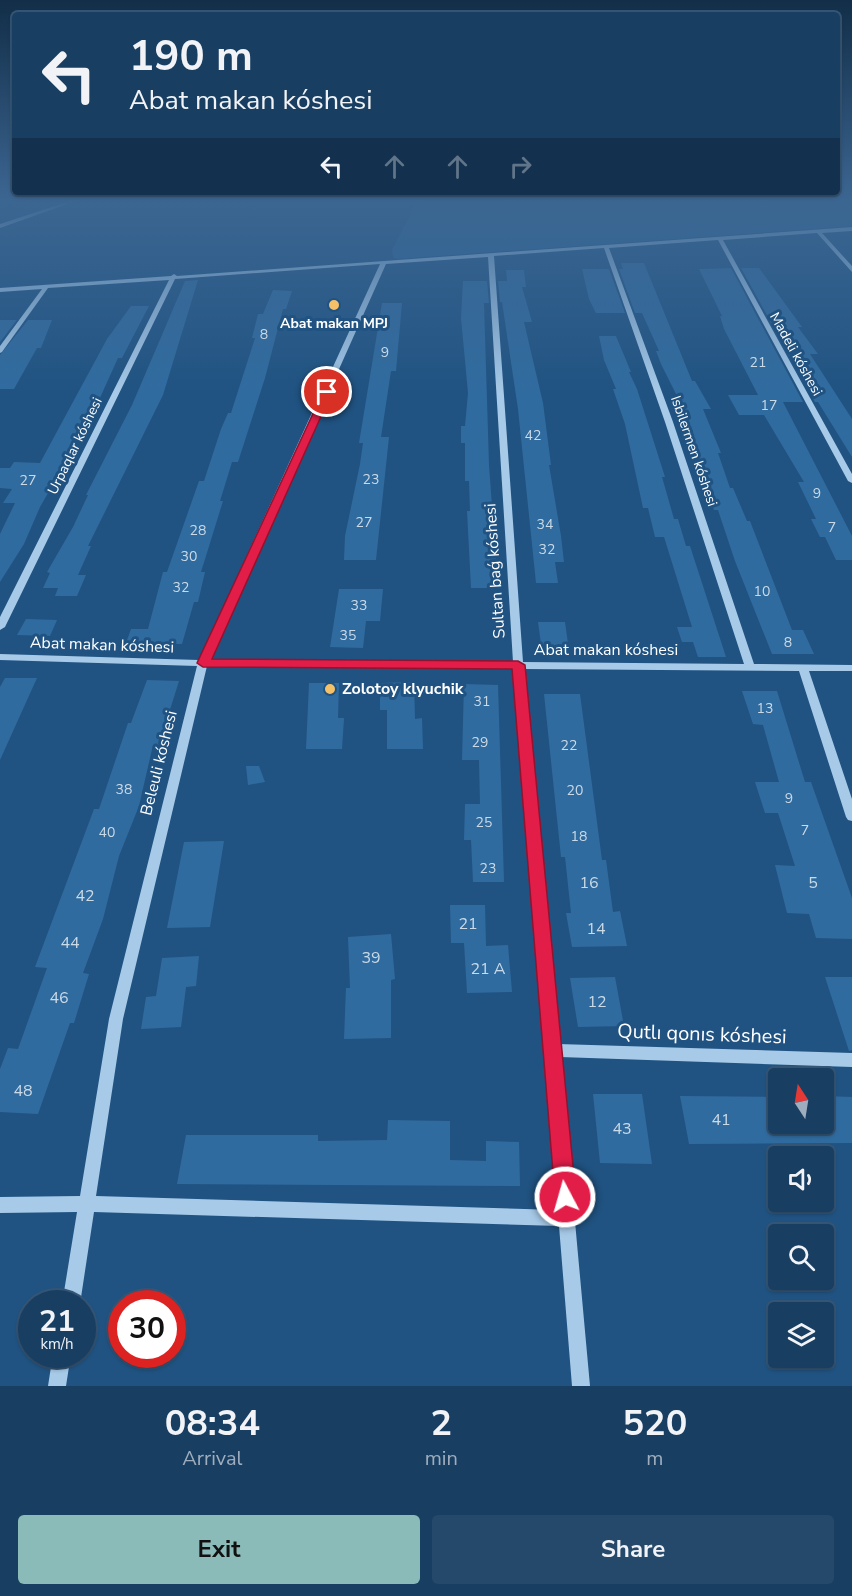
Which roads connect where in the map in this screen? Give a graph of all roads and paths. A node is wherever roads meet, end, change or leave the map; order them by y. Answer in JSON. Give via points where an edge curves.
{"nodes":[{"id":1,"x":344,"y":265,"type":"edge"},
{"id":2,"x":383,"y":265,"type":"edge"},
{"id":3,"x":492,"y":265,"type":"edge"},
{"id":4,"x":612,"y":265,"type":"edge"},
{"id":5,"x":734,"y":265,"type":"edge"},
{"id":6,"x":174,"y":276,"type":"junction"},
{"id":7,"x":47,"y":286,"type":"junction"},
{"id":8,"x":0,"y":290,"type":"edge"},
{"id":9,"x":0,"y":351,"type":"edge"},
{"id":10,"x":852,"y":482,"type":"edge"},
{"id":11,"x":0,"y":627,"type":"edge"},
{"id":12,"x":0,"y":657,"type":"edge"},
{"id":13,"x":203,"y":663,"type":"junction"},
{"id":14,"x":518,"y":665,"type":"junction"},
{"id":15,"x":750,"y":666,"type":"junction"},
{"id":16,"x":803,"y":667,"type":"junction"},
{"id":17,"x":852,"y":668,"type":"edge"},
{"id":18,"x":847,"y":784,"type":"edge"},
{"id":19,"x":852,"y":817,"type":"edge"},
{"id":20,"x":551,"y":1050,"type":"junction"},
{"id":21,"x":852,"y":1060,"type":"edge"},
{"id":22,"x":88,"y":1204,"type":"junction"},
{"id":23,"x":0,"y":1205,"type":"edge"},
{"id":24,"x":567,"y":1218,"type":"junction"},
{"id":25,"x":73,"y":1290,"type":"edge"},
{"id":26,"x":60,"y":1368,"type":"edge"},
{"id":27,"x":57,"y":1386,"type":"edge"},
{"id":28,"x":581,"y":1386,"type":"edge"}],
"edges":[{"from":1,"to":6,"type":"street"},
{"from":2,"to":13,"type":"street","name":"Beleuli kóshesi"},
{"from":3,"to":14,"type":"street","name":"Sultan baǵ kóshesi"},
{"from":4,"to":15,"type":"street","name":"Isbilermen kóshesi"},
{"from":5,"to":10,"type":"street","name":"Madeli kóshesi"},
{"from":6,"to":7,"type":"street"},
{"from":6,"to":11,"type":"street","name":"Urpaqlar kóshesi"},
{"from":7,"to":8,"type":"street"},
{"from":7,"to":9,"type":"street"},
{"from":12,"to":13,"type":"street","name":"Abat makan kóshesi"},
{"from":13,"to":14,"type":"street","name":"Abat makan kóshesi"},
{"from":13,"to":22,"type":"street","name":"Beleuli kóshesi","via":[[116,1019]]},
{"from":14,"to":15,"type":"street","name":"Abat makan kóshesi"},
{"from":14,"to":20,"type":"street","name":"Sultan baǵ kóshesi"},
{"from":15,"to":16,"type":"street","name":"Abat makan kóshesi"},
{"from":16,"to":17,"type":"street","name":"Abat makan kóshesi"},
{"from":16,"to":18,"type":"street"},
{"from":18,"to":19,"type":"street"},
{"from":20,"to":21,"type":"street","name":"Qutlı qonıs kóshesi"},
{"from":20,"to":24,"type":"street","name":"Sultan baǵ kóshesi"},
{"from":22,"to":23,"type":"street"},
{"from":22,"to":24,"type":"street"},
{"from":22,"to":25,"type":"street","name":"Beleuli kóshesi"},
{"from":24,"to":28,"type":"street","name":"Sultan baǵ kóshesi"},
{"from":26,"to":27,"type":"street"}]}
